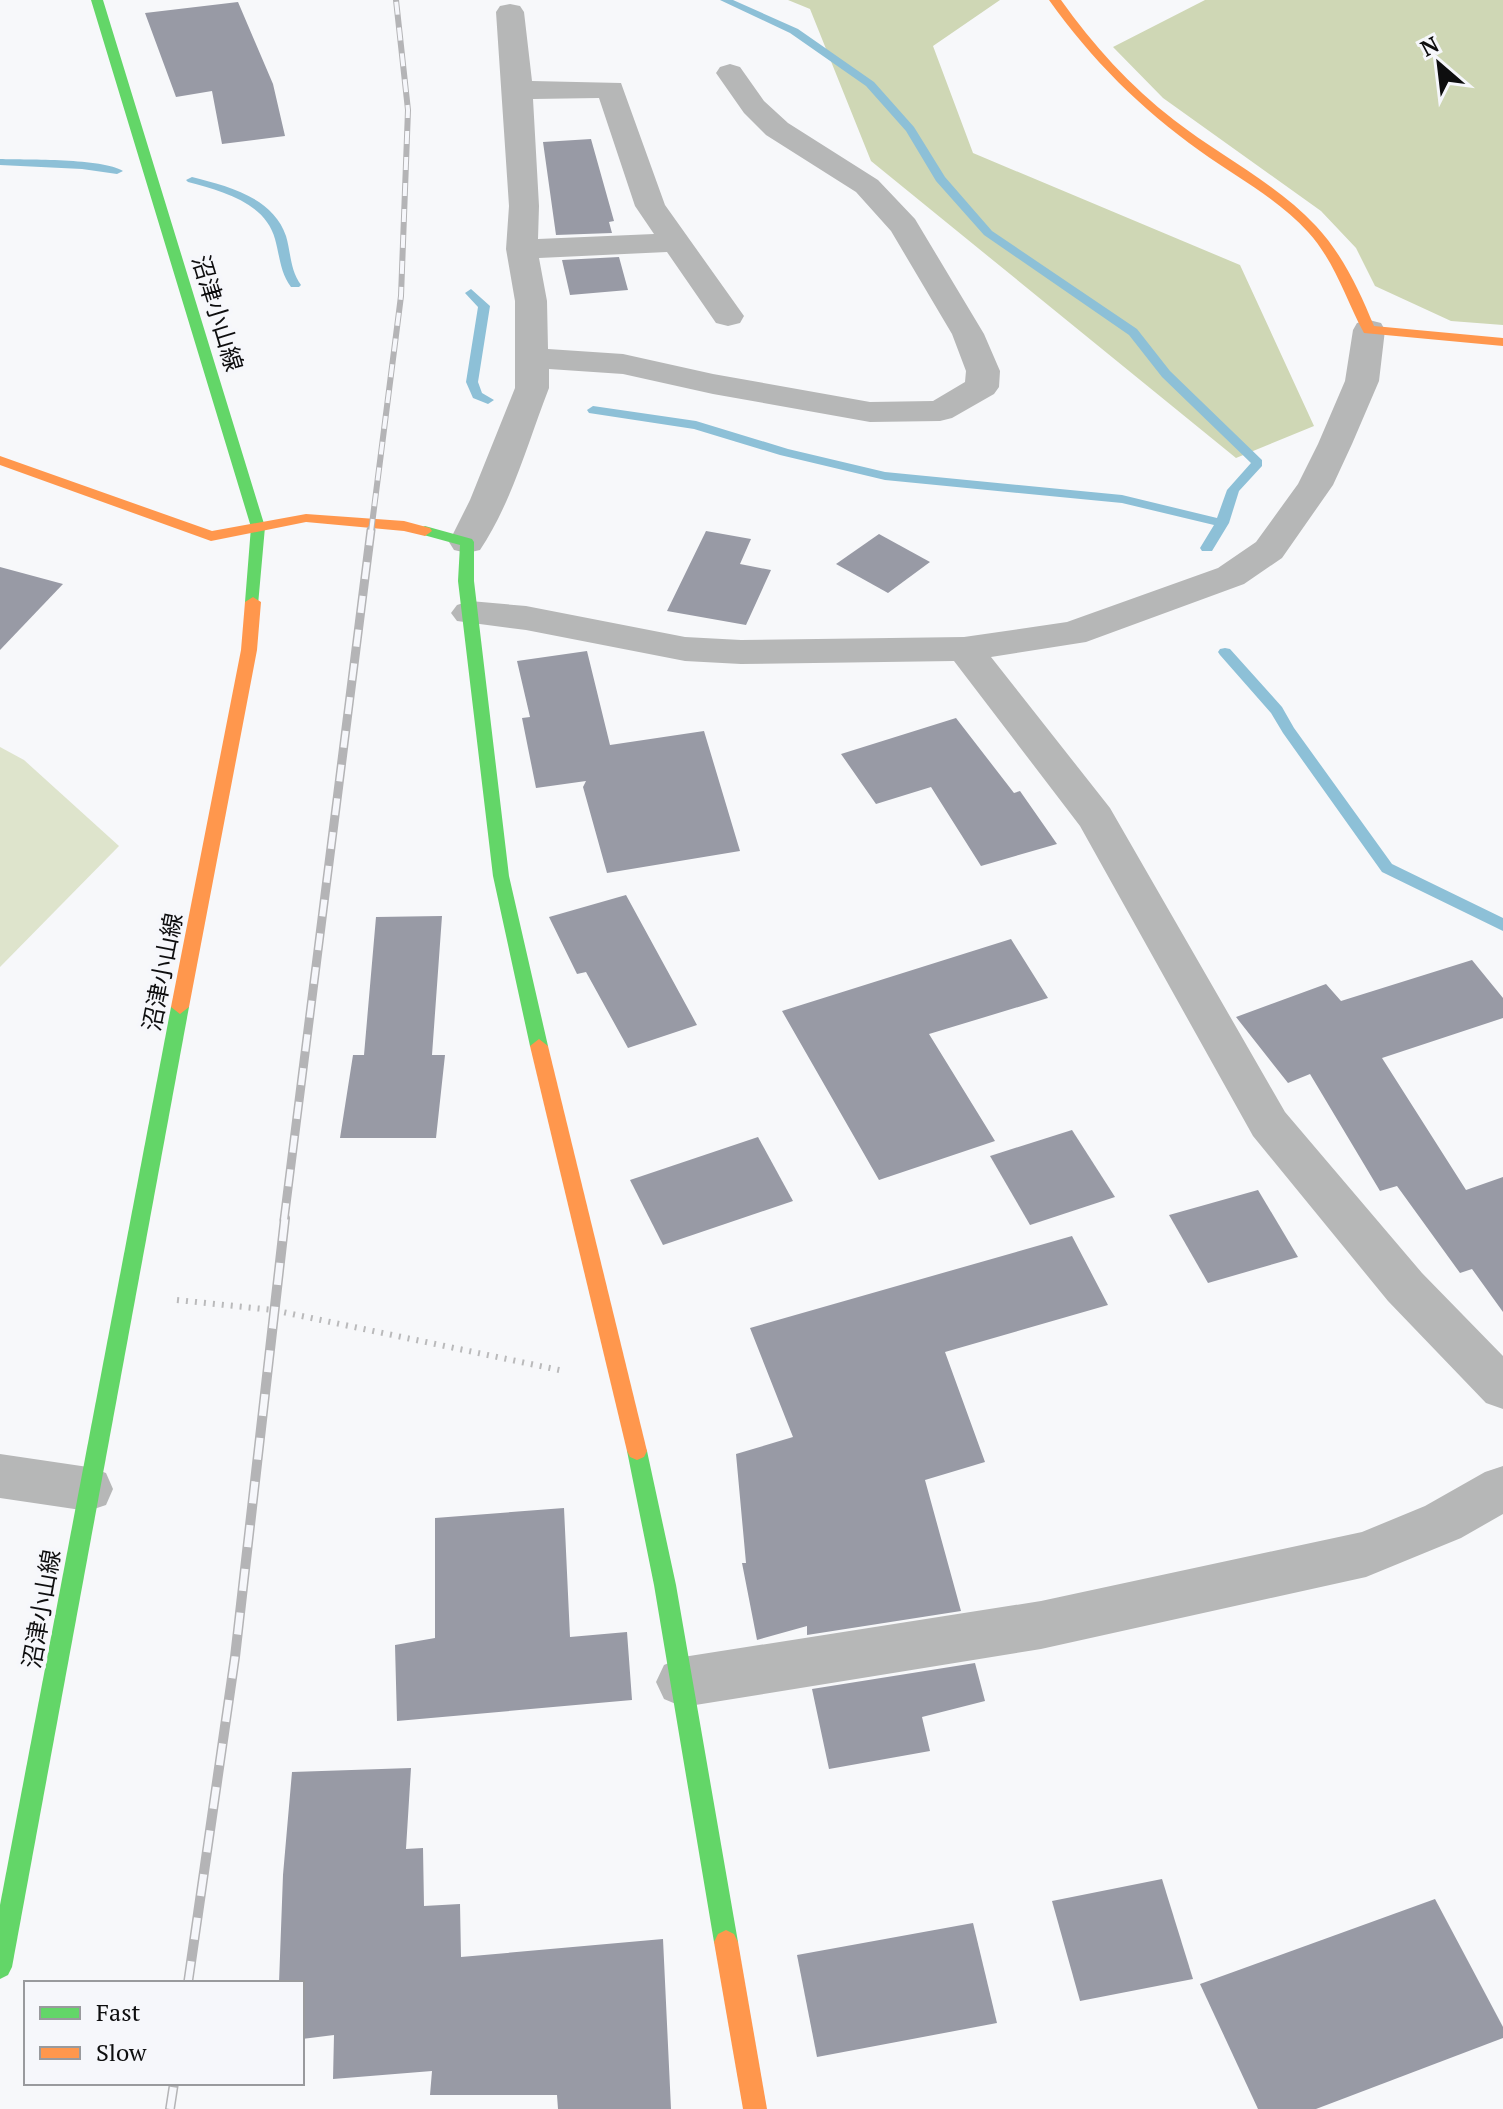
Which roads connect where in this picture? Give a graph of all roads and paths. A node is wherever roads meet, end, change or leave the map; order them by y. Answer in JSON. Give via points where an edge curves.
{"nodes":[{"id":1,"x":97,"y":0,"type":"edge"},
{"id":2,"x":1055,"y":0,"type":"edge"},
{"id":3,"x":510,"y":12,"type":"dead end"},
{"id":4,"x":730,"y":73,"type":"dead end"},
{"id":5,"x":518,"y":90,"type":"junction"},
{"id":6,"x":676,"y":242,"type":"junction"},
{"id":7,"x":522,"y":249,"type":"junction"},
{"id":8,"x":728,"y":316,"type":"dead end"},
{"id":9,"x":1369,"y":330,"type":"junction"},
{"id":10,"x":1503,"y":342,"type":"edge"},
{"id":11,"x":531,"y":358,"type":"junction"},
{"id":12,"x":0,"y":460,"type":"edge"},
{"id":13,"x":258,"y":527,"type":"junction"},
{"id":14,"x":467,"y":542,"type":"junction"},
{"id":15,"x":470,"y":613,"type":"junction"},
{"id":16,"x":964,"y":649,"type":"junction"},
{"id":17,"x":124,"y":1294,"type":"junction"},
{"id":18,"x":623,"y":1384,"type":"junction"},
{"id":19,"x":1503,"y":1388,"type":"edge"},
{"id":20,"x":0,"y":1476,"type":"edge"},
{"id":21,"x":1503,"y":1488,"type":"edge"},
{"id":22,"x":88,"y":1489,"type":"junction"},
{"id":23,"x":683,"y":1682,"type":"junction"},
{"id":24,"x":0,"y":1967,"type":"edge"},
{"id":25,"x":755,"y":2109,"type":"edge"}],
"edges":[{"from":1,"to":13,"type":"street","name":"沼津小山線"},
{"from":2,"to":9,"type":"street","via":[[1107,67],[1151,108],[1301,215],[1353,285]]},
{"from":3,"to":5,"type":"street"},
{"from":4,"to":11,"type":"street","via":[[777,129],[867,186],[895,214],[968,334],[983,371],[982,387],[940,411],[870,412],[623,364]]},
{"from":5,"to":6,"type":"street","via":[[611,89],[650,206]]},
{"from":5,"to":7,"type":"street"},
{"from":6,"to":7,"type":"street"},
{"from":6,"to":8,"type":"street"},
{"from":7,"to":11,"type":"street","via":[[531,301]]},
{"from":9,"to":10,"type":"street"},
{"from":9,"to":16,"type":"street","via":[[1362,381],[1335,444],[1315,485],[1269,550],[1231,576],[1073,633]]},
{"from":11,"to":14,"type":"street","via":[[532,388]]},
{"from":12,"to":13,"type":"street","via":[[211,536]]},
{"from":13,"to":14,"type":"street","via":[[306,518],[404,526]]},
{"from":13,"to":17,"type":"street","name":"沼津小山線","via":[[249,650]]},
{"from":14,"to":15,"type":"street"},
{"from":15,"to":16,"type":"street","via":[[526,618],[685,649]]},
{"from":15,"to":18,"type":"street","via":[[501,876]]},
{"from":16,"to":19,"type":"street","via":[[1096,818],[1269,1124],[1405,1287]]},
{"from":17,"to":18,"type":"path","via":[[273,1310]]},
{"from":17,"to":22,"type":"street","name":"沼津小山線"},
{"from":18,"to":23,"type":"street"},
{"from":20,"to":22,"type":"street"},
{"from":21,"to":23,"type":"street","via":[[1443,1522],[1366,1554],[1041,1625]]},
{"from":22,"to":24,"type":"street","name":"沼津小山線"},
{"from":23,"to":25,"type":"street"}]}
